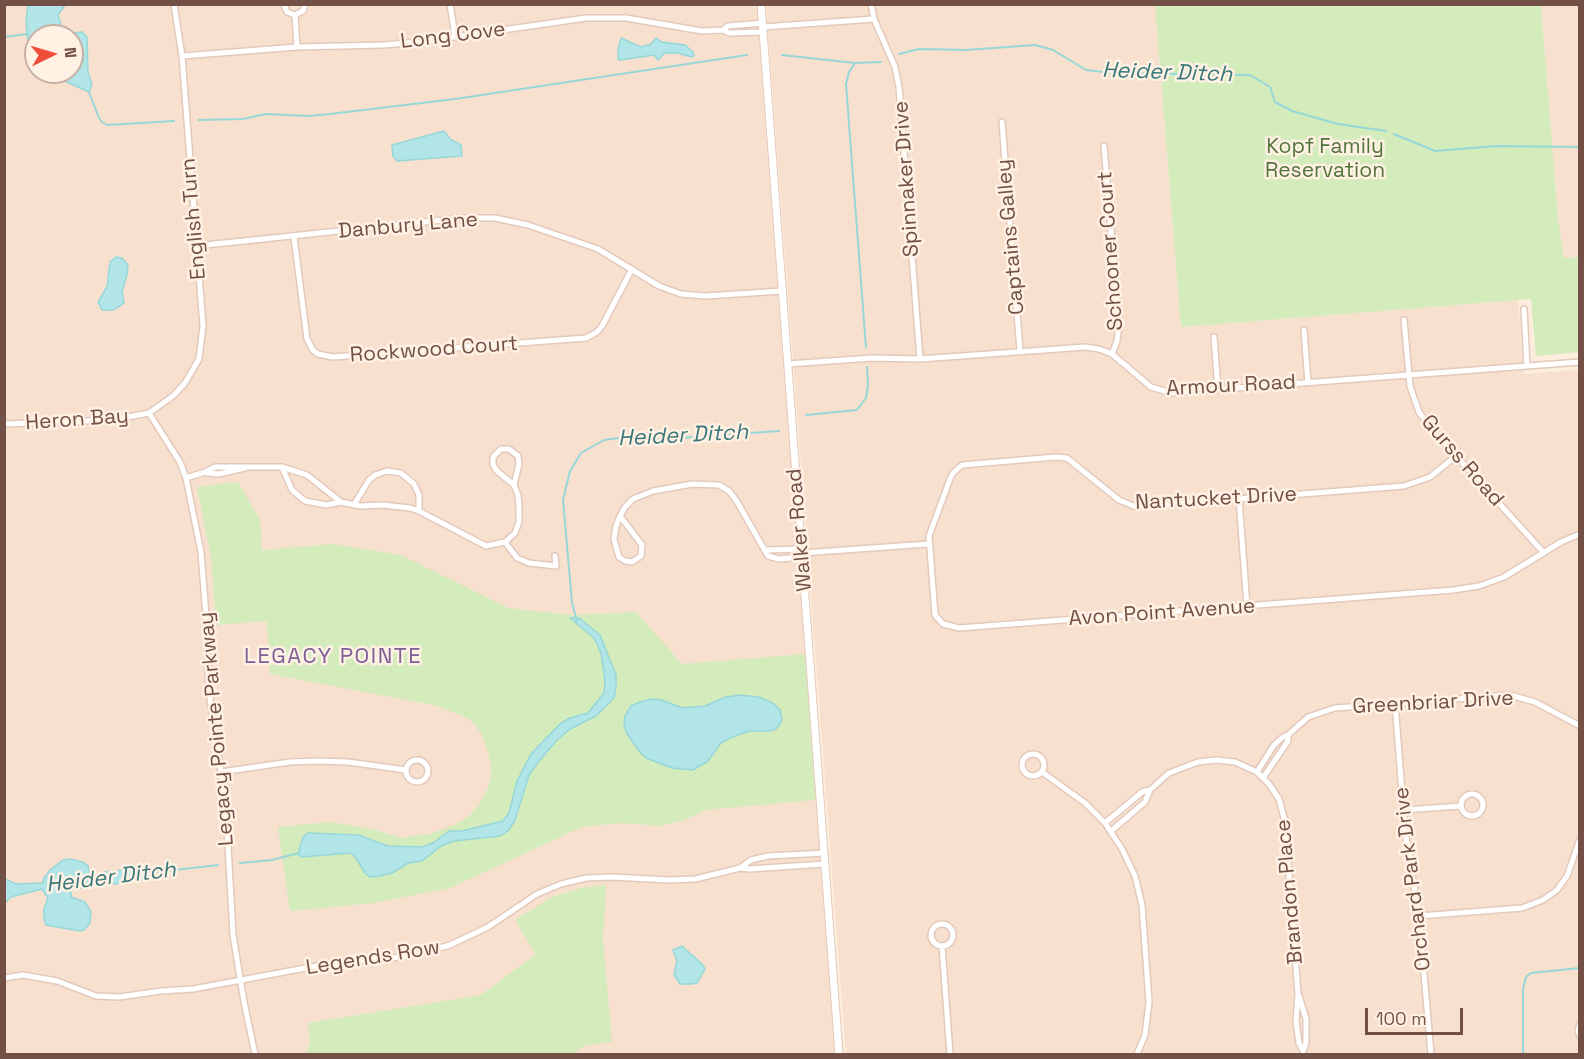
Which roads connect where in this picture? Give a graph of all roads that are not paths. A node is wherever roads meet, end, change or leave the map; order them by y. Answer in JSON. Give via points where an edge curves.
{"nodes":[{"id":1,"x":174,"y":4,"type":"edge"},
{"id":2,"x":284,"y":4,"type":"edge"},
{"id":3,"x":305,"y":4,"type":"edge"},
{"id":4,"x":450,"y":4,"type":"edge"},
{"id":5,"x":761,"y":4,"type":"edge"},
{"id":6,"x":871,"y":4,"type":"edge"},
{"id":7,"x":295,"y":15,"type":"junction"},
{"id":8,"x":873,"y":19,"type":"junction"},
{"id":9,"x":763,"y":27,"type":"junction"},
{"id":10,"x":455,"y":36,"type":"junction"},
{"id":11,"x":297,"y":47,"type":"junction"},
{"id":12,"x":182,"y":56,"type":"junction"},
{"id":13,"x":1002,"y":122,"type":"dead end"},
{"id":14,"x":1104,"y":147,"type":"dead end"},
{"id":15,"x":294,"y":237,"type":"junction"},
{"id":16,"x":196,"y":246,"type":"junction"},
{"id":17,"x":632,"y":269,"type":"junction"},
{"id":18,"x":782,"y":291,"type":"junction"},
{"id":19,"x":1524,"y":309,"type":"dead end"},
{"id":20,"x":1404,"y":320,"type":"dead end"},
{"id":21,"x":1304,"y":330,"type":"dead end"},
{"id":22,"x":1214,"y":337,"type":"dead end"},
{"id":23,"x":1020,"y":351,"type":"junction"},
{"id":24,"x":1112,"y":354,"type":"junction"},
{"id":25,"x":920,"y":359,"type":"junction"},
{"id":26,"x":1580,"y":362,"type":"edge"},
{"id":27,"x":788,"y":364,"type":"junction"},
{"id":28,"x":1527,"y":366,"type":"junction"},
{"id":29,"x":1408,"y":375,"type":"junction"},
{"id":30,"x":1308,"y":383,"type":"junction"},
{"id":31,"x":1218,"y":390,"type":"junction"},
{"id":32,"x":149,"y":413,"type":"junction"},
{"id":33,"x":4,"y":424,"type":"edge"},
{"id":34,"x":1456,"y":456,"type":"junction"},
{"id":35,"x":282,"y":467,"type":"junction"},
{"id":36,"x":186,"y":478,"type":"junction"},
{"id":37,"x":514,"y":485,"type":"junction"},
{"id":38,"x":1239,"y":499,"type":"junction"},
{"id":39,"x":341,"y":502,"type":"junction"},
{"id":40,"x":355,"y":503,"type":"junction"},
{"id":41,"x":419,"y":511,"type":"junction"},
{"id":42,"x":620,"y":516,"type":"junction"},
{"id":43,"x":1580,"y":534,"type":"edge"},
{"id":44,"x":505,"y":542,"type":"junction"},
{"id":45,"x":928,"y":544,"type":"junction"},
{"id":46,"x":802,"y":553,"type":"junction"},
{"id":47,"x":1544,"y":553,"type":"junction"},
{"id":48,"x":555,"y":556,"type":"dead end"},
{"id":49,"x":1247,"y":606,"type":"junction"},
{"id":50,"x":1395,"y":703,"type":"junction"},
{"id":51,"x":1580,"y":726,"type":"edge"},
{"id":52,"x":1288,"y":735,"type":"junction"},
{"id":53,"x":406,"y":770,"type":"junction"},
{"id":54,"x":221,"y":772,"type":"junction"},
{"id":55,"x":1042,"y":772,"type":"junction"},
{"id":56,"x":1257,"y":772,"type":"junction"},
{"id":57,"x":1263,"y":778,"type":"junction"},
{"id":58,"x":1150,"y":790,"type":"junction"},
{"id":59,"x":1461,"y":806,"type":"junction"},
{"id":60,"x":1403,"y":810,"type":"junction"},
{"id":61,"x":1105,"y":823,"type":"junction"},
{"id":62,"x":1111,"y":831,"type":"junction"},
{"id":63,"x":1580,"y":839,"type":"edge"},
{"id":64,"x":825,"y":853,"type":"junction"},
{"id":65,"x":825,"y":864,"type":"junction"},
{"id":66,"x":740,"y":868,"type":"junction"},
{"id":67,"x":1419,"y":916,"type":"junction"},
{"id":68,"x":942,"y":946,"type":"junction"},
{"id":69,"x":4,"y":978,"type":"edge"},
{"id":70,"x":240,"y":980,"type":"junction"},
{"id":71,"x":1298,"y":994,"type":"junction"},
{"id":72,"x":1580,"y":1024,"type":"edge"},
{"id":73,"x":1580,"y":1036,"type":"edge"},
{"id":74,"x":1303,"y":1053,"type":"edge"},
{"id":75,"x":255,"y":1054,"type":"edge"},
{"id":76,"x":839,"y":1054,"type":"edge"},
{"id":77,"x":950,"y":1054,"type":"edge"},
{"id":78,"x":1137,"y":1054,"type":"edge"},
{"id":79,"x":1431,"y":1054,"type":"edge"}],
"edges":[{"from":1,"to":12,"type":"street","name":"English Turn"},
{"from":2,"to":7,"type":"street","via":[[287,12]]},
{"from":3,"to":7,"type":"street","via":[[303,11]]},
{"from":4,"to":10,"type":"street"},
{"from":5,"to":9,"type":"street","name":"Walker Road"},
{"from":6,"to":8,"type":"street","name":"Spinnaker Drive"},
{"from":7,"to":11,"type":"street"},
{"from":8,"to":9,"type":"street","name":"Long Cove"},
{"from":8,"to":25,"type":"street","name":"Spinnaker Drive","via":[[892,60],[899,87]]},
{"from":9,"to":10,"type":"street","name":"Long Cove","via":[[729,26],[702,31],[626,18],[586,18]]},
{"from":9,"to":18,"type":"street","name":"Walker Road"},
{"from":10,"to":11,"type":"street","name":"Long Cove","via":[[383,45]]},
{"from":11,"to":12,"type":"street","name":"Long Cove"},
{"from":12,"to":16,"type":"street","name":"English Turn"},
{"from":13,"to":23,"type":"street","name":"Captains Galley"},
{"from":14,"to":24,"type":"street","name":"Schooner Court","via":[[1119,326]]},
{"from":15,"to":16,"type":"street","name":"Danbury Lane"},
{"from":15,"to":17,"type":"street","name":"Danbury Lane","via":[[462,218],[495,218],[598,249]]},
{"from":15,"to":17,"type":"street","name":"Rockwood Court","via":[[307,339],[313,350],[333,357],[586,338],[602,326]]},
{"from":16,"to":32,"type":"street","name":"English Turn","via":[[203,326],[199,359],[173,396]]},
{"from":17,"to":18,"type":"street","name":"Danbury Lane","via":[[659,286],[689,296]]},
{"from":18,"to":27,"type":"street","name":"Walker Road"},
{"from":19,"to":28,"type":"street"},
{"from":20,"to":29,"type":"street","name":"Gurss Road"},
{"from":21,"to":30,"type":"street"},
{"from":22,"to":31,"type":"street"},
{"from":23,"to":24,"type":"street","name":"Armour Road","via":[[1085,347]]},
{"from":23,"to":25,"type":"street","name":"Armour Road"},
{"from":24,"to":31,"type":"street","name":"Armour Road","via":[[1156,390]]},
{"from":25,"to":27,"type":"street","name":"Armour Road"},
{"from":26,"to":28,"type":"street","name":"Armour Road"},
{"from":27,"to":46,"type":"street","name":"Walker Road"},
{"from":28,"to":29,"type":"street","name":"Armour Road"},
{"from":29,"to":30,"type":"street","name":"Armour Road"},
{"from":29,"to":34,"type":"street","name":"Gurss Road","via":[[1419,412]]},
{"from":30,"to":31,"type":"street","name":"Armour Road"},
{"from":32,"to":33,"type":"street","name":"Heron Bay","via":[[112,420]]},
{"from":32,"to":36,"type":"street","name":"Legacy Pointe Parkway"},
{"from":34,"to":38,"type":"street","name":"Nantucket Drive","via":[[1430,477],[1404,486]]},
{"from":34,"to":47,"type":"street","name":"Gurss Road"},
{"from":35,"to":36,"type":"street","via":[[246,467]]},
{"from":35,"to":39,"type":"street","via":[[307,475]]},
{"from":35,"to":39,"type":"street","via":[[292,490],[305,501],[326,505]]},
{"from":36,"to":54,"type":"street","name":"Legacy Pointe Parkway","via":[[201,552],[209,692]]},
{"from":37,"to":37,"type":"street","via":[[518,456],[509,448],[501,449],[495,453],[493,465]]},
{"from":37,"to":44,"type":"street","via":[[519,522],[515,533]]},
{"from":38,"to":45,"type":"street","name":"Nantucket Drive","via":[[1136,507],[1119,500],[1067,458],[968,464],[950,478]]},
{"from":38,"to":49,"type":"street"},
{"from":39,"to":40,"type":"street"},
{"from":40,"to":41,"type":"street"},
{"from":40,"to":41,"type":"street","via":[[369,480],[387,471],[401,473],[414,484]]},
{"from":41,"to":44,"type":"street","via":[[486,546]]},
{"from":42,"to":42,"type":"street","via":[[615,547],[622,560],[632,562],[641,556],[642,545]]},
{"from":42,"to":46,"type":"street","via":[[625,507],[644,493],[692,484],[718,485],[736,500],[765,550]]},
{"from":43,"to":47,"type":"street","name":"Avon Point Avenue"},
{"from":44,"to":48,"type":"street","via":[[517,558],[529,563],[556,566]]},
{"from":45,"to":46,"type":"street"},
{"from":45,"to":49,"type":"street","name":"Avon Point Avenue","via":[[935,615],[954,628]]},
{"from":46,"to":64,"type":"street","name":"Walker Road"},
{"from":47,"to":49,"type":"street","name":"Avon Point Avenue","via":[[1504,577],[1466,588]]},
{"from":50,"to":51,"type":"street","name":"Greenbriar Drive","via":[[1510,695],[1535,702]]},
{"from":50,"to":52,"type":"street","name":"Greenbriar Drive","via":[[1321,712]]},
{"from":50,"to":60,"type":"street","name":"Orchard Park Drive"},
{"from":52,"to":56,"type":"street","name":"Greenbriar Drive","via":[[1274,745]]},
{"from":52,"to":57,"type":"street","name":"Greenbriar Drive","via":[[1288,741]]},
{"from":53,"to":53,"type":"street","via":[[415,782],[423,781],[428,774],[427,766],[417,760]]},
{"from":53,"to":54,"type":"street","via":[[317,761]]},
{"from":54,"to":70,"type":"street","name":"Legacy Pointe Parkway"},
{"from":55,"to":55,"type":"street","via":[[1044,763],[1040,756],[1026,757],[1022,765],[1026,773],[1034,776]]},
{"from":55,"to":61,"type":"street"},
{"from":56,"to":57,"type":"street","name":"Brandon Place"},
{"from":56,"to":58,"type":"street","name":"Brandon Place","via":[[1235,762],[1206,760],[1176,770]]},
{"from":57,"to":71,"type":"street","name":"Brandon Place","via":[[1279,799],[1285,822]]},
{"from":58,"to":61,"type":"street","name":"Brandon Place","via":[[1142,792]]},
{"from":58,"to":62,"type":"street","name":"Brandon Place","via":[[1145,802]]},
{"from":59,"to":59,"type":"street","via":[[1470,816],[1483,806],[1481,799],[1472,794],[1465,796]]},
{"from":59,"to":60,"type":"street"},
{"from":60,"to":67,"type":"street","name":"Orchard Park Drive"},
{"from":61,"to":62,"type":"street"},
{"from":62,"to":78,"type":"street","via":[[1135,876],[1143,912],[1149,1002],[1145,1035]]},
{"from":63,"to":67,"type":"street","via":[[1567,876],[1543,900],[1522,908]]},
{"from":64,"to":65,"type":"street","name":"Walker Road"},
{"from":64,"to":66,"type":"street","name":"Legends Row","via":[[768,856],[751,860]]},
{"from":65,"to":66,"type":"street","name":"Legends Row"},
{"from":65,"to":76,"type":"street","name":"Walker Road"},
{"from":66,"to":70,"type":"street","name":"Legends Row","via":[[695,879],[586,878],[537,894],[488,927],[450,945],[410,956],[327,964]]},
{"from":67,"to":79,"type":"street","name":"Orchard Park Drive"},
{"from":68,"to":68,"type":"street","via":[[952,936],[943,924],[935,927],[931,935],[934,943]]},
{"from":68,"to":77,"type":"street"},
{"from":69,"to":70,"type":"street","name":"Legends Row","via":[[23,975],[57,981],[96,996],[119,997]]},
{"from":70,"to":75,"type":"street","name":"Legacy Pointe Parkway"},
{"from":71,"to":74,"type":"street","name":"Brandon Place","via":[[1296,1021]]},
{"from":71,"to":74,"type":"street","name":"Brandon Place","via":[[1306,1019]]},
{"from":72,"to":73,"type":"street"}]}
